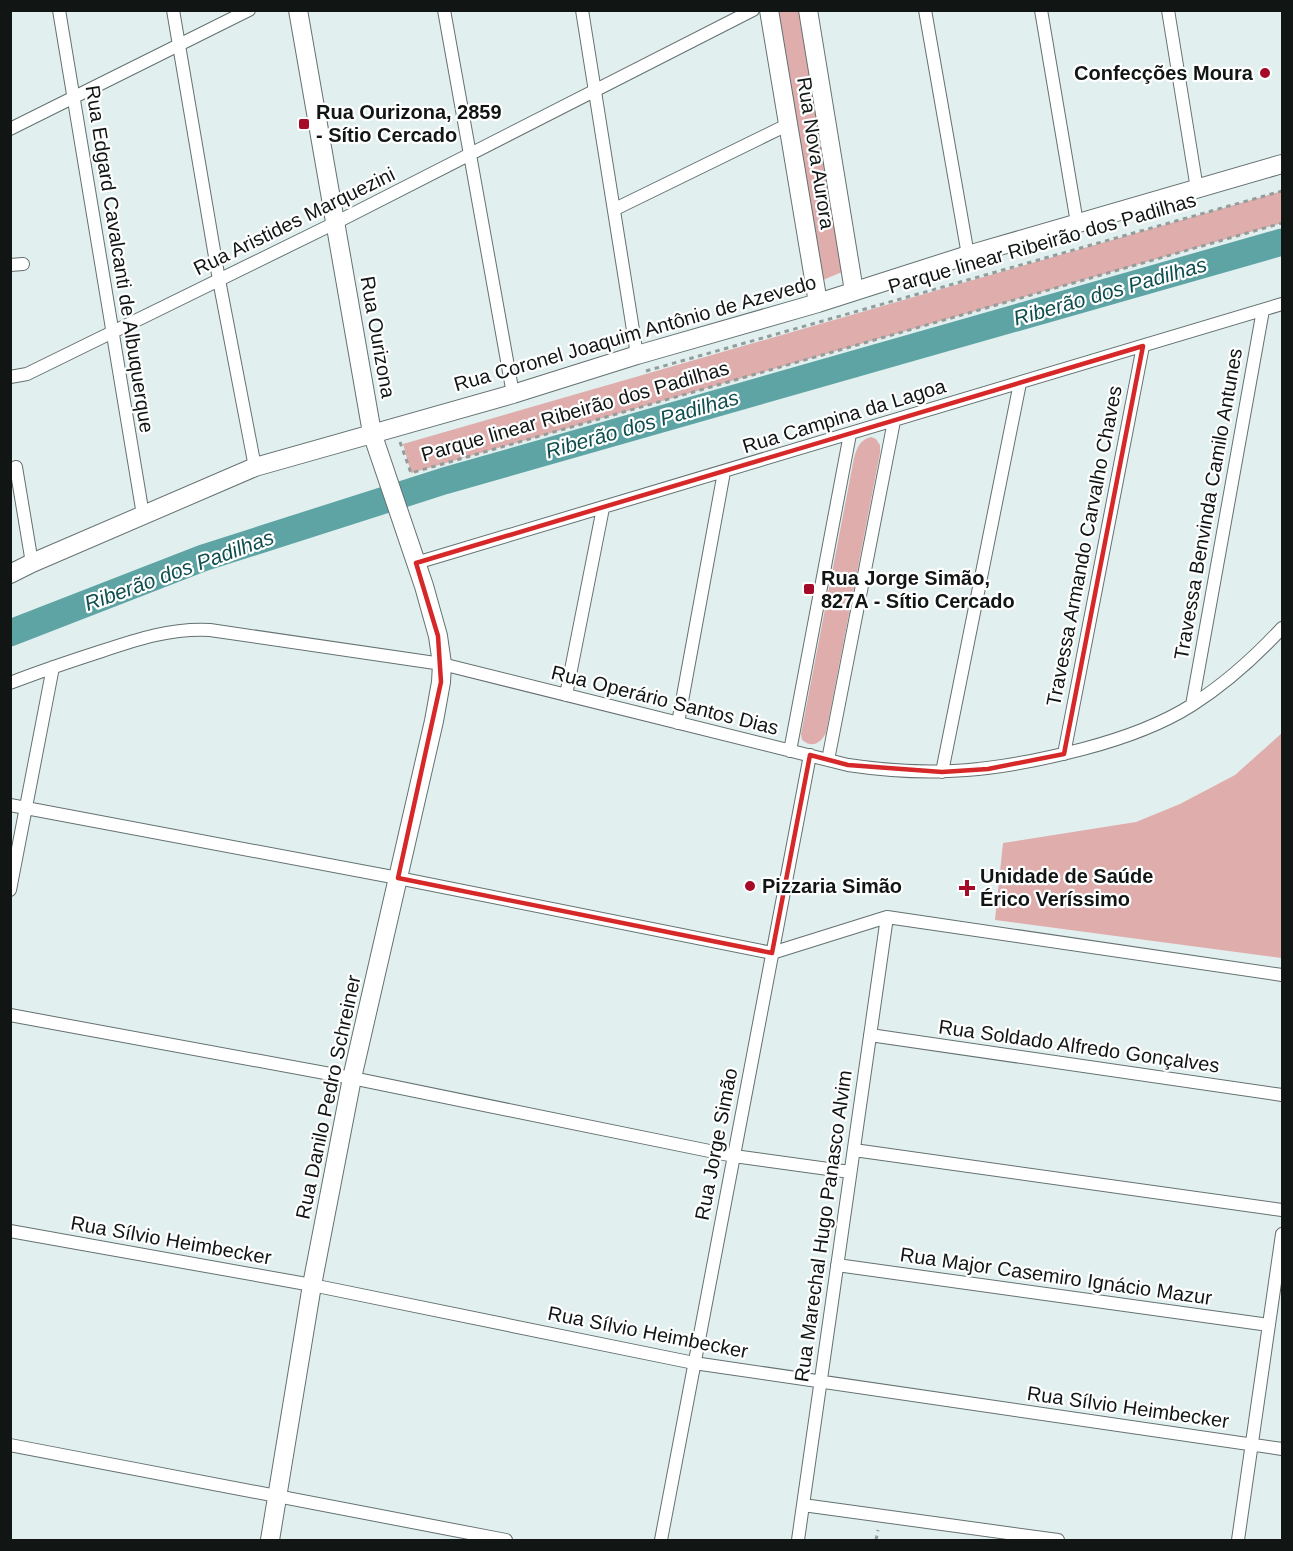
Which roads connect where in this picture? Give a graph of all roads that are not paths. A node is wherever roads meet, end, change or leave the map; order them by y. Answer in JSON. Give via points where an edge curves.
{"nodes":[{"id":1,"x":59,"y":10,"type":"edge"},
{"id":2,"x":174,"y":10,"type":"edge"},
{"id":3,"x":249,"y":10,"type":"edge"},
{"id":4,"x":298,"y":10,"type":"edge"},
{"id":5,"x":444,"y":10,"type":"edge"},
{"id":6,"x":582,"y":10,"type":"edge"},
{"id":7,"x":753,"y":10,"type":"edge"},
{"id":8,"x":769,"y":10,"type":"edge"},
{"id":9,"x":808,"y":10,"type":"edge"},
{"id":10,"x":925,"y":10,"type":"edge"},
{"id":11,"x":1041,"y":10,"type":"edge"},
{"id":12,"x":1168,"y":10,"type":"edge"},
{"id":13,"x":179,"y":45,"type":"junction"},
{"id":14,"x":595,"y":91,"type":"junction"},
{"id":15,"x":74,"y":98,"type":"junction"},
{"id":16,"x":789,"y":124,"type":"junction"},
{"id":17,"x":10,"y":129,"type":"edge"},
{"id":18,"x":470,"y":155,"type":"junction"},
{"id":19,"x":1282,"y":164,"type":"edge"},
{"id":20,"x":1197,"y":189,"type":"junction"},
{"id":21,"x":615,"y":209,"type":"junction"},
{"id":22,"x":335,"y":223,"type":"junction"},
{"id":23,"x":1077,"y":223,"type":"junction"},
{"id":24,"x":968,"y":255,"type":"junction"},
{"id":25,"x":219,"y":280,"type":"junction"},
{"id":26,"x":854,"y":291,"type":"junction"},
{"id":27,"x":818,"y":303,"type":"junction"},
{"id":28,"x":1282,"y":304,"type":"edge"},
{"id":29,"x":1263,"y":310,"type":"junction"},
{"id":30,"x":112,"y":332,"type":"junction"},
{"id":31,"x":1143,"y":346,"type":"junction"},
{"id":32,"x":638,"y":364,"type":"junction"},
{"id":33,"x":10,"y":377,"type":"edge"},
{"id":34,"x":1020,"y":383,"type":"junction"},
{"id":35,"x":513,"y":394,"type":"junction"},
{"id":36,"x":367,"y":405,"type":"junction"},
{"id":37,"x":894,"y":421,"type":"junction"},
{"id":38,"x":372,"y":433,"type":"junction"},
{"id":39,"x":396,"y":434,"type":"junction"},
{"id":40,"x":850,"y":434,"type":"junction"},
{"id":41,"x":16,"y":467,"type":"dead end"},
{"id":42,"x":255,"y":467,"type":"junction"},
{"id":43,"x":724,"y":472,"type":"junction"},
{"id":44,"x":603,"y":508,"type":"junction"},
{"id":45,"x":143,"y":515,"type":"junction"},
{"id":46,"x":32,"y":563,"type":"junction"},
{"id":47,"x":416,"y":563,"type":"junction"},
{"id":48,"x":10,"y":574,"type":"edge"},
{"id":49,"x":1282,"y":628,"type":"edge"},
{"id":50,"x":442,"y":664,"type":"junction"},
{"id":51,"x":53,"y":666,"type":"junction"},
{"id":52,"x":10,"y":683,"type":"edge"},
{"id":53,"x":566,"y":696,"type":"junction"},
{"id":54,"x":1192,"y":705,"type":"junction"},
{"id":55,"x":678,"y":723,"type":"junction"},
{"id":56,"x":790,"y":751,"type":"junction"},
{"id":57,"x":1064,"y":754,"type":"junction"},
{"id":58,"x":810,"y":755,"type":"junction"},
{"id":59,"x":828,"y":760,"type":"junction"},
{"id":60,"x":942,"y":772,"type":"junction"},
{"id":61,"x":10,"y":805,"type":"edge"},
{"id":62,"x":26,"y":808,"type":"junction"},
{"id":63,"x":398,"y":878,"type":"junction"},
{"id":64,"x":10,"y":890,"type":"edge"},
{"id":65,"x":887,"y":917,"type":"junction"},
{"id":66,"x":772,"y":953,"type":"junction"},
{"id":67,"x":1282,"y":975,"type":"edge"},
{"id":68,"x":10,"y":1015,"type":"edge"},
{"id":69,"x":870,"y":1035,"type":"junction"},
{"id":70,"x":352,"y":1078,"type":"junction"},
{"id":71,"x":1282,"y":1095,"type":"edge"},
{"id":72,"x":854,"y":1150,"type":"junction"},
{"id":73,"x":734,"y":1156,"type":"junction"},
{"id":74,"x":850,"y":1172,"type":"junction"},
{"id":75,"x":1282,"y":1210,"type":"edge"},
{"id":76,"x":10,"y":1231,"type":"edge"},
{"id":77,"x":1282,"y":1234,"type":"edge"},
{"id":78,"x":837,"y":1265,"type":"junction"},
{"id":79,"x":312,"y":1285,"type":"junction"},
{"id":80,"x":1269,"y":1325,"type":"junction"},
{"id":81,"x":694,"y":1363,"type":"junction"},
{"id":82,"x":820,"y":1382,"type":"junction"},
{"id":83,"x":10,"y":1444,"type":"edge"},
{"id":84,"x":1252,"y":1445,"type":"junction"},
{"id":85,"x":1282,"y":1449,"type":"edge"},
{"id":86,"x":277,"y":1496,"type":"junction"},
{"id":87,"x":803,"y":1505,"type":"junction"},
{"id":88,"x":270,"y":1540,"type":"edge"},
{"id":89,"x":506,"y":1540,"type":"edge"},
{"id":90,"x":661,"y":1540,"type":"edge"},
{"id":91,"x":798,"y":1540,"type":"edge"},
{"id":92,"x":1058,"y":1540,"type":"edge"},
{"id":93,"x":1238,"y":1540,"type":"edge"}],
"edges":[{"from":1,"to":15,"type":"street","name":"Rua Edgard Cavalcanti de Albuquerque"},
{"from":2,"to":13,"type":"street"},
{"from":3,"to":13,"type":"street"},
{"from":4,"to":22,"type":"main road","name":"Rua Ourizona"},
{"from":5,"to":18,"type":"street"},
{"from":6,"to":14,"type":"street"},
{"from":7,"to":14,"type":"street","name":"Rua Aristides Marquezini"},
{"from":8,"to":16,"type":"main road","name":"Rua Nova Aurora"},
{"from":9,"to":26,"type":"main road","name":"Rua Nova Aurora"},
{"from":10,"to":24,"type":"street"},
{"from":11,"to":23,"type":"street"},
{"from":12,"to":20,"type":"street"},
{"from":13,"to":15,"type":"street"},
{"from":13,"to":25,"type":"street"},
{"from":14,"to":18,"type":"street","name":"Rua Aristides Marquezini"},
{"from":14,"to":21,"type":"street"},
{"from":15,"to":17,"type":"street"},
{"from":15,"to":30,"type":"street","name":"Rua Edgard Cavalcanti de Albuquerque"},
{"from":16,"to":21,"type":"street"},
{"from":16,"to":27,"type":"main road","name":"Rua Nova Aurora"},
{"from":18,"to":22,"type":"street","name":"Rua Aristides Marquezini"},
{"from":18,"to":35,"type":"street"},
{"from":19,"to":20,"type":"main road","name":"Rua Coronel Joaquim Antônio de Azevedo"},
{"from":20,"to":23,"type":"main road","name":"Rua Coronel Joaquim Antônio de Azevedo"},
{"from":21,"to":32,"type":"street"},
{"from":22,"to":25,"type":"street","name":"Rua Aristides Marquezini"},
{"from":22,"to":36,"type":"main road","name":"Rua Ourizona"},
{"from":23,"to":24,"type":"main road","name":"Rua Coronel Joaquim Antônio de Azevedo"},
{"from":24,"to":26,"type":"main road","name":"Rua Coronel Joaquim Antônio de Azevedo"},
{"from":25,"to":30,"type":"street","name":"Rua Aristides Marquezini"},
{"from":25,"to":42,"type":"street"},
{"from":26,"to":27,"type":"main road","name":"Rua Coronel Joaquim Antônio de Azevedo"},
{"from":27,"to":32,"type":"main road","name":"Rua Coronel Joaquim Antônio de Azevedo"},
{"from":28,"to":29,"type":"street","name":"Rua Campina da Lagoa"},
{"from":29,"to":31,"type":"street","name":"Rua Campina da Lagoa"},
{"from":29,"to":54,"type":"street","name":"Travessa Benvinda Camilo Antunes"},
{"from":30,"to":33,"type":"street","name":"Rua Aristides Marquezini","via":[[27,374]]},
{"from":30,"to":45,"type":"street","name":"Rua Edgard Cavalcanti de Albuquerque"},
{"from":31,"to":34,"type":"street","name":"Rua Campina da Lagoa"},
{"from":31,"to":57,"type":"street","name":"Travessa Armando Carvalho Chaves"},
{"from":32,"to":35,"type":"main road","name":"Rua Coronel Joaquim Antônio de Azevedo"},
{"from":34,"to":37,"type":"street","name":"Rua Campina da Lagoa"},
{"from":34,"to":60,"type":"street"},
{"from":35,"to":39,"type":"main road","name":"Rua Coronel Joaquim Antônio de Azevedo"},
{"from":36,"to":38,"type":"main road","name":"Rua Ourizona"},
{"from":36,"to":39,"type":"main road"},
{"from":37,"to":40,"type":"street","name":"Rua Campina da Lagoa"},
{"from":37,"to":59,"type":"street"},
{"from":38,"to":39,"type":"main road","name":"Rua Coronel Joaquim Antônio de Azevedo"},
{"from":38,"to":42,"type":"main road","name":"Rua Coronel Joaquim Antônio de Azevedo"},
{"from":38,"to":47,"type":"main road","name":"Rua Ourizona"},
{"from":40,"to":43,"type":"street","name":"Rua Campina da Lagoa"},
{"from":40,"to":56,"type":"street"},
{"from":41,"to":46,"type":"street"},
{"from":42,"to":45,"type":"main road","name":"Rua Coronel Joaquim Antônio de Azevedo"},
{"from":43,"to":44,"type":"street","name":"Rua Campina da Lagoa"},
{"from":43,"to":55,"type":"street"},
{"from":44,"to":47,"type":"street","name":"Rua Campina da Lagoa"},
{"from":44,"to":53,"type":"street"},
{"from":45,"to":46,"type":"main road","name":"Rua Coronel Joaquim Antônio de Azevedo"},
{"from":46,"to":48,"type":"main road","name":"Rua Coronel Joaquim Antônio de Azevedo"},
{"from":47,"to":50,"type":"main road","name":"Rua Ourizona","via":[[432,612]]},
{"from":49,"to":54,"type":"street","name":"Rua Operário Santos Dias"},
{"from":50,"to":51,"type":"street","name":"Rua Operário Santos Dias","via":[[194,629],[148,636]]},
{"from":50,"to":53,"type":"street","name":"Rua Operário Santos Dias"},
{"from":50,"to":63,"type":"main road","name":"Rua Danilo Pedro Schreiner","via":[[439,701]]},
{"from":51,"to":52,"type":"street","name":"Rua Operário Santos Dias"},
{"from":51,"to":62,"type":"street"},
{"from":53,"to":55,"type":"street","name":"Rua Operário Santos Dias"},
{"from":54,"to":57,"type":"street","name":"Rua Operário Santos Dias","via":[[1134,734]]},
{"from":55,"to":56,"type":"street","name":"Rua Operário Santos Dias"},
{"from":56,"to":58,"type":"street","name":"Rua Operário Santos Dias"},
{"from":57,"to":60,"type":"street","name":"Rua Operário Santos Dias","via":[[987,769]]},
{"from":58,"to":59,"type":"street","name":"Rua Operário Santos Dias"},
{"from":58,"to":66,"type":"street","name":"Rua Jorge Simão"},
{"from":59,"to":60,"type":"street","name":"Rua Operário Santos Dias","via":[[871,768]]},
{"from":61,"to":62,"type":"street"},
{"from":62,"to":63,"type":"street"},
{"from":62,"to":64,"type":"street"},
{"from":63,"to":66,"type":"street"},
{"from":63,"to":70,"type":"main road","name":"Rua Danilo Pedro Schreiner"},
{"from":65,"to":66,"type":"street"},
{"from":65,"to":67,"type":"street"},
{"from":65,"to":69,"type":"street","name":"Rua Marechal Hugo Panasco Alvim"},
{"from":66,"to":73,"type":"street","name":"Rua Jorge Simão"},
{"from":68,"to":70,"type":"street"},
{"from":69,"to":71,"type":"street","name":"Rua Soldado Alfredo Gonçalves"},
{"from":69,"to":72,"type":"street","name":"Rua Marechal Hugo Panasco Alvim"},
{"from":70,"to":73,"type":"street"},
{"from":70,"to":79,"type":"main road","name":"Rua Danilo Pedro Schreiner"},
{"from":72,"to":74,"type":"street","name":"Rua Marechal Hugo Panasco Alvim"},
{"from":72,"to":75,"type":"street"},
{"from":73,"to":74,"type":"street"},
{"from":73,"to":81,"type":"street","name":"Rua Jorge Simão"},
{"from":74,"to":78,"type":"street","name":"Rua Marechal Hugo Panasco Alvim"},
{"from":76,"to":79,"type":"street","name":"Rua Sílvio Heimbecker"},
{"from":77,"to":80,"type":"street"},
{"from":78,"to":80,"type":"street","name":"Rua Major Casemiro Ignácio Mazur"},
{"from":78,"to":82,"type":"street","name":"Rua Marechal Hugo Panasco Alvim"},
{"from":79,"to":81,"type":"street","name":"Rua Sílvio Heimbecker"},
{"from":79,"to":86,"type":"main road","name":"Rua Danilo Pedro Schreiner"},
{"from":80,"to":84,"type":"street"},
{"from":81,"to":82,"type":"street","name":"Rua Sílvio Heimbecker"},
{"from":81,"to":90,"type":"street","name":"Rua Jorge Simão"},
{"from":82,"to":84,"type":"street","name":"Rua Sílvio Heimbecker"},
{"from":82,"to":87,"type":"street","name":"Rua Marechal Hugo Panasco Alvim"},
{"from":83,"to":86,"type":"street"},
{"from":84,"to":85,"type":"street","name":"Rua Sílvio Heimbecker"},
{"from":84,"to":93,"type":"street"},
{"from":86,"to":88,"type":"main road","name":"Rua Danilo Pedro Schreiner"},
{"from":86,"to":89,"type":"street"},
{"from":87,"to":91,"type":"street","name":"Rua Marechal Hugo Panasco Alvim"},
{"from":87,"to":92,"type":"street"}]}
